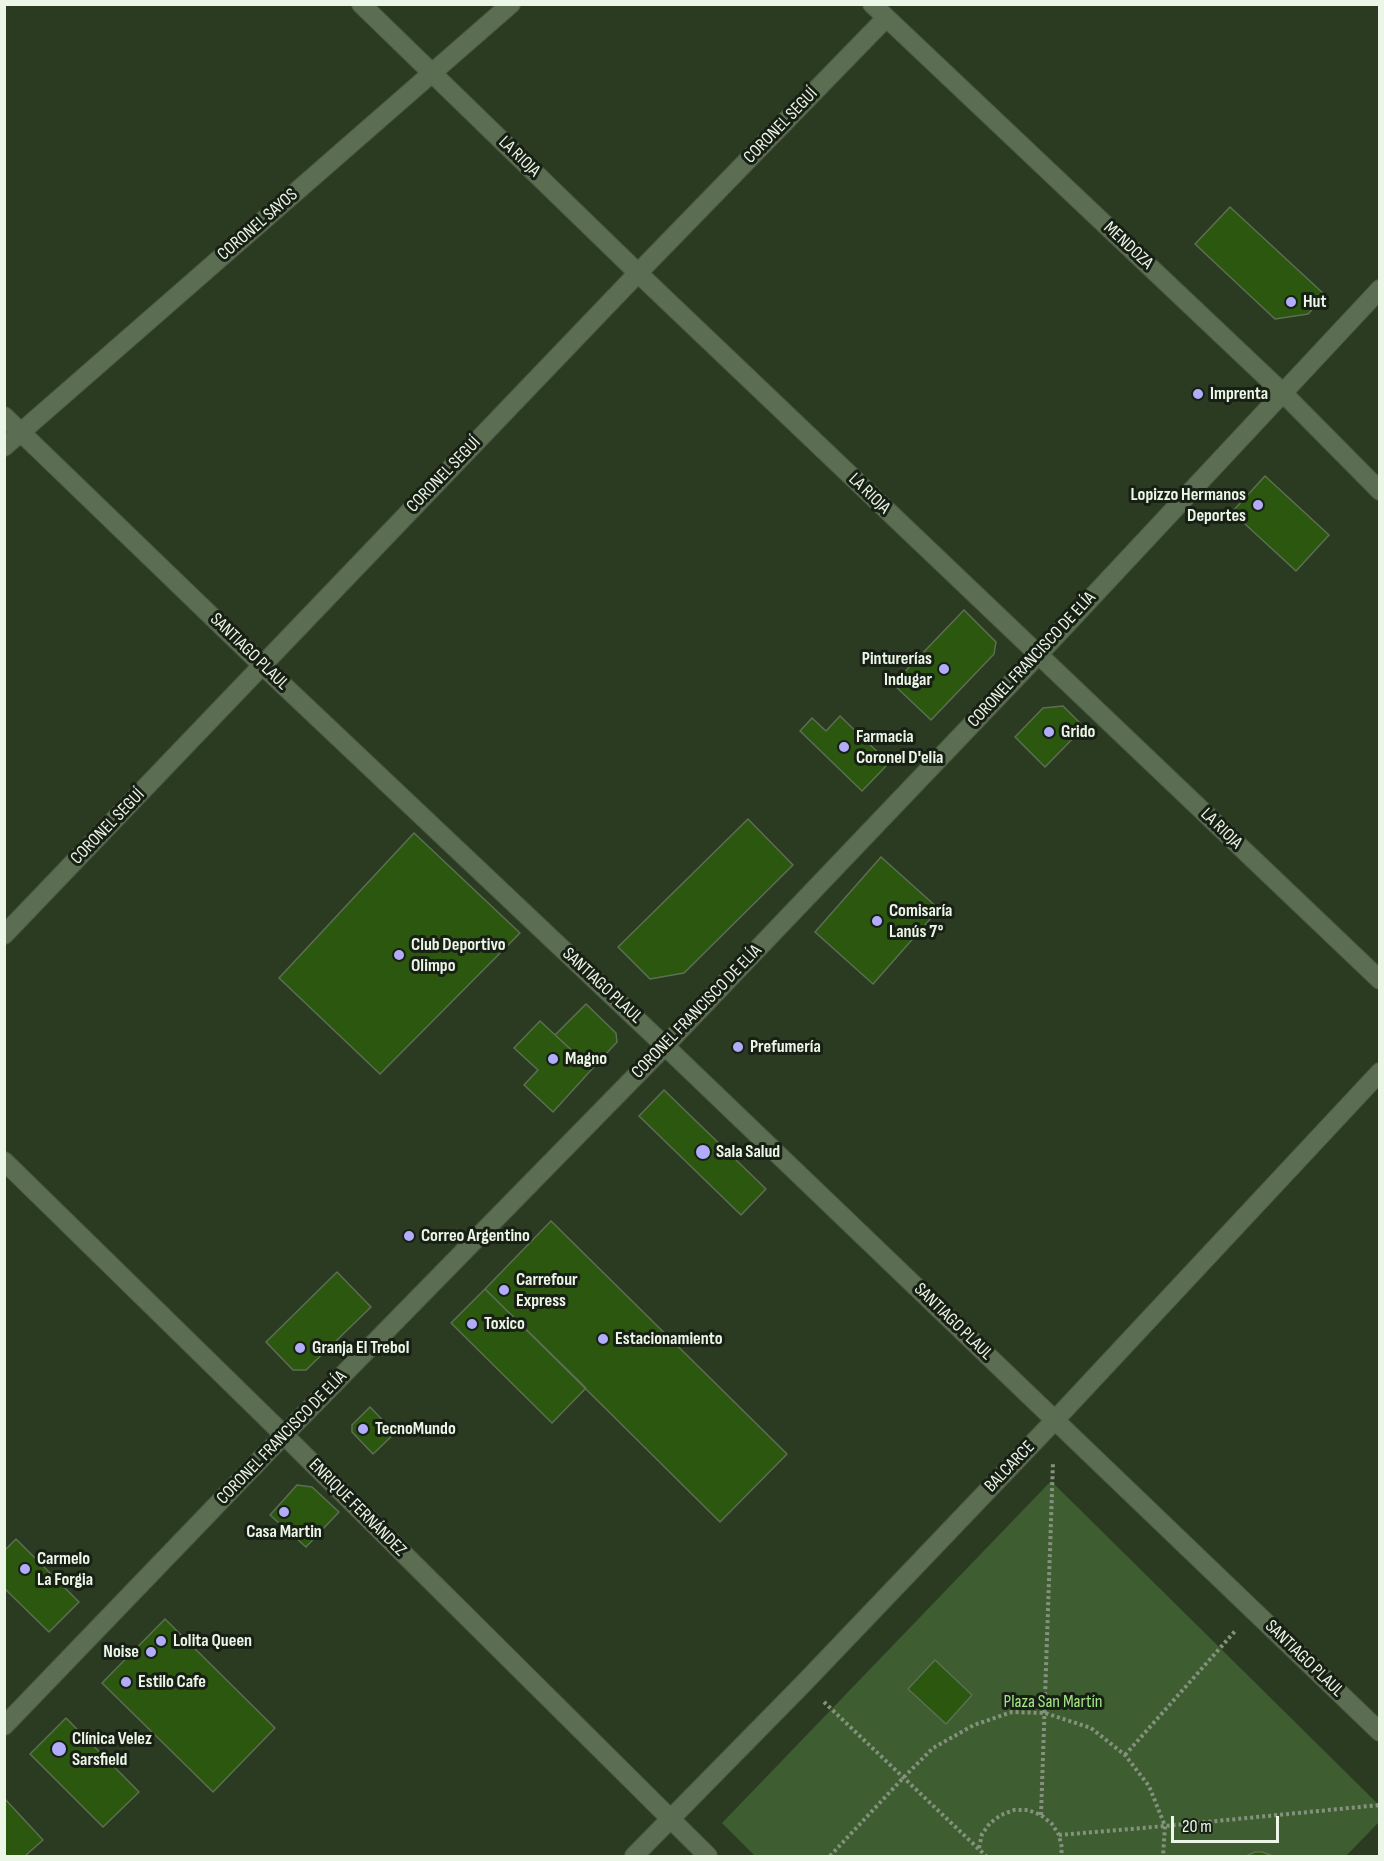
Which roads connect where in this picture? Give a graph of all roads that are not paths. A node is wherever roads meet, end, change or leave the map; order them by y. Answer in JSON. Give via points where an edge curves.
{"nodes":[{"id":1,"x":361,"y":4,"type":"edge"},
{"id":2,"x":511,"y":4,"type":"edge"},
{"id":3,"x":872,"y":4,"type":"edge"},
{"id":4,"x":886,"y":18,"type":"junction"},
{"id":5,"x":432,"y":73,"type":"junction"},
{"id":6,"x":638,"y":273,"type":"junction"},
{"id":7,"x":1380,"y":289,"type":"edge"},
{"id":8,"x":1282,"y":392,"type":"junction"},
{"id":9,"x":4,"y":417,"type":"edge"},
{"id":10,"x":21,"y":432,"type":"junction"},
{"id":11,"x":4,"y":447,"type":"edge"},
{"id":12,"x":1380,"y":491,"type":"edge"},
{"id":13,"x":1038,"y":655,"type":"junction"},
{"id":14,"x":262,"y":665,"type":"junction"},
{"id":15,"x":4,"y":935,"type":"edge"},
{"id":16,"x":1380,"y":980,"type":"edge"},
{"id":17,"x":665,"y":1046,"type":"junction"},
{"id":18,"x":1380,"y":1072,"type":"edge"},
{"id":19,"x":4,"y":1161,"type":"edge"},
{"id":20,"x":1055,"y":1420,"type":"junction"},
{"id":21,"x":284,"y":1435,"type":"junction"},
{"id":22,"x":4,"y":1726,"type":"edge"},
{"id":23,"x":1380,"y":1732,"type":"edge"},
{"id":24,"x":670,"y":1820,"type":"junction"},
{"id":25,"x":634,"y":1857,"type":"edge"},
{"id":26,"x":708,"y":1857,"type":"edge"}],
"edges":[{"from":1,"to":5,"type":"street","name":"LA RIOJA"},
{"from":2,"to":5,"type":"street","name":"CORONEL SAYOS"},
{"from":3,"to":4,"type":"street","name":"MENDOZA"},
{"from":4,"to":6,"type":"street","name":"CORONEL SEGUÍ"},
{"from":4,"to":8,"type":"street","name":"MENDOZA"},
{"from":5,"to":6,"type":"street","name":"LA RIOJA"},
{"from":5,"to":10,"type":"street","name":"CORONEL SAYOS"},
{"from":6,"to":13,"type":"street","name":"LA RIOJA"},
{"from":6,"to":14,"type":"street","name":"CORONEL SEGUÍ"},
{"from":7,"to":8,"type":"street","name":"CORONEL FRANCISCO DE ELÍA"},
{"from":8,"to":12,"type":"street","name":"MENDOZA"},
{"from":8,"to":13,"type":"street","name":"CORONEL FRANCISCO DE ELÍA"},
{"from":9,"to":10,"type":"street","name":"SANTIAGO PLAUL"},
{"from":10,"to":11,"type":"street","name":"CORONEL SAYOS"},
{"from":10,"to":14,"type":"street","name":"SANTIAGO PLAUL"},
{"from":13,"to":16,"type":"street","name":"LA RIOJA"},
{"from":13,"to":17,"type":"street","name":"CORONEL FRANCISCO DE ELÍA"},
{"from":14,"to":15,"type":"street","name":"CORONEL SEGUÍ"},
{"from":14,"to":17,"type":"street","name":"SANTIAGO PLAUL"},
{"from":17,"to":20,"type":"street","name":"SANTIAGO PLAUL"},
{"from":17,"to":21,"type":"street","name":"CORONEL FRANCISCO DE ELÍA"},
{"from":18,"to":20,"type":"street","name":"BALCARCE"},
{"from":19,"to":21,"type":"street","name":"ENRIQUE FERNÁNDEZ"},
{"from":20,"to":23,"type":"street","name":"SANTIAGO PLAUL"},
{"from":20,"to":24,"type":"street","name":"BALCARCE"},
{"from":21,"to":22,"type":"street","name":"CORONEL FRANCISCO DE ELÍA"},
{"from":21,"to":24,"type":"street","name":"ENRIQUE FERNÁNDEZ"},
{"from":24,"to":25,"type":"street","name":"BALCARCE"},
{"from":24,"to":26,"type":"street","name":"ENRIQUE FERNÁNDEZ"}]}
